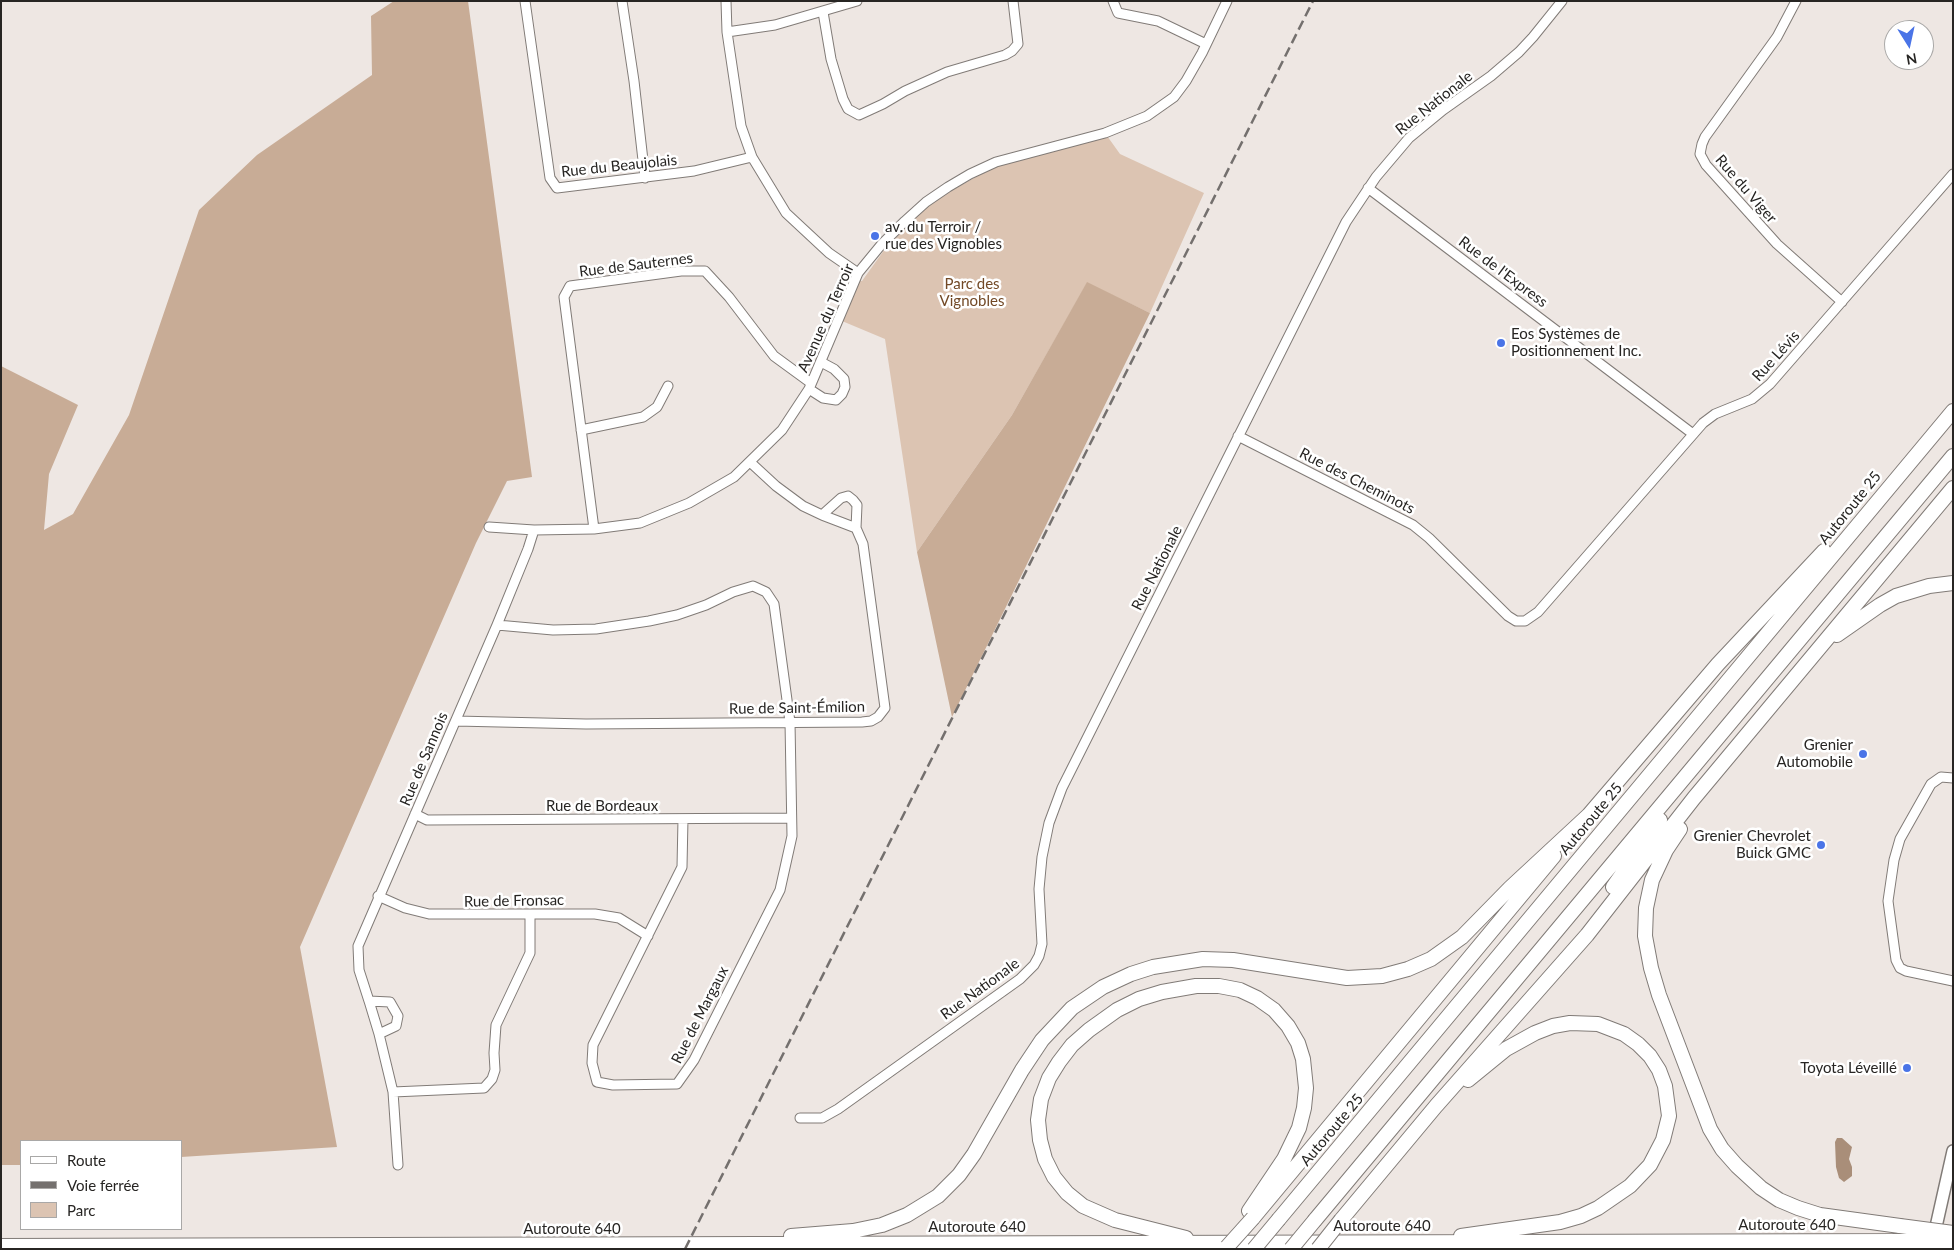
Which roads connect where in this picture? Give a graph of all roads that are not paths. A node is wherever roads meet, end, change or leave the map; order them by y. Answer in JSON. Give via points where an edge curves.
{"nodes":[{"id":1,"x":525,"y":1,"type":"edge"},
{"id":2,"x":622,"y":1,"type":"edge"},
{"id":3,"x":726,"y":1,"type":"edge"},
{"id":4,"x":857,"y":1,"type":"edge"},
{"id":5,"x":1013,"y":1,"type":"edge"},
{"id":6,"x":1112,"y":1,"type":"edge"},
{"id":7,"x":1227,"y":1,"type":"edge"},
{"id":8,"x":1562,"y":1,"type":"edge"},
{"id":9,"x":1796,"y":1,"type":"edge"},
{"id":10,"x":823,"y":12,"type":"junction"},
{"id":11,"x":727,"y":32,"type":"junction"},
{"id":12,"x":1206,"y":44,"type":"junction"},
{"id":13,"x":752,"y":157,"type":"junction"},
{"id":14,"x":1953,"y":174,"type":"edge"},
{"id":15,"x":645,"y":178,"type":"junction"},
{"id":16,"x":1368,"y":188,"type":"junction"},
{"id":17,"x":858,"y":274,"type":"junction"},
{"id":18,"x":1842,"y":302,"type":"junction"},
{"id":19,"x":821,"y":362,"type":"junction"},
{"id":20,"x":668,"y":386,"type":"dead end"},
{"id":21,"x":810,"y":386,"type":"junction"},
{"id":22,"x":1953,"y":411,"type":"edge"},
{"id":23,"x":581,"y":430,"type":"junction"},
{"id":24,"x":1693,"y":434,"type":"junction"},
{"id":25,"x":1238,"y":436,"type":"junction"},
{"id":26,"x":1953,"y":456,"type":"edge"},
{"id":27,"x":750,"y":462,"type":"junction"},
{"id":28,"x":1898,"y":475,"type":"junction"},
{"id":29,"x":1953,"y":488,"type":"edge"},
{"id":30,"x":822,"y":515,"type":"junction"},
{"id":31,"x":488,"y":526,"type":"dead end"},
{"id":32,"x":856,"y":528,"type":"junction"},
{"id":33,"x":594,"y":529,"type":"junction"},
{"id":34,"x":534,"y":530,"type":"junction"},
{"id":35,"x":1953,"y":583,"type":"edge"},
{"id":36,"x":1522,"y":622,"type":"joint"},
{"id":37,"x":497,"y":625,"type":"junction"},
{"id":38,"x":1820,"y":647,"type":"junction"},
{"id":39,"x":456,"y":721,"type":"junction"},
{"id":40,"x":790,"y":722,"type":"junction"},
{"id":41,"x":1713,"y":744,"type":"junction"},
{"id":42,"x":1953,"y":778,"type":"edge"},
{"id":43,"x":1694,"y":798,"type":"junction"},
{"id":44,"x":1592,"y":811,"type":"junction"},
{"id":45,"x":416,"y":814,"type":"junction"},
{"id":46,"x":791,"y":818,"type":"junction"},
{"id":47,"x":683,"y":819,"type":"junction"},
{"id":48,"x":378,"y":896,"type":"junction"},
{"id":49,"x":530,"y":914,"type":"junction"},
{"id":50,"x":648,"y":936,"type":"junction"},
{"id":51,"x":1953,"y":981,"type":"edge"},
{"id":52,"x":369,"y":1002,"type":"junction"},
{"id":53,"x":1504,"y":1028,"type":"junction"},
{"id":54,"x":379,"y":1034,"type":"junction"},
{"id":55,"x":393,"y":1092,"type":"junction"},
{"id":56,"x":1436,"y":1106,"type":"junction"},
{"id":57,"x":800,"y":1118,"type":"dead end"},
{"id":58,"x":1953,"y":1151,"type":"edge"},
{"id":59,"x":398,"y":1165,"type":"dead end"},
{"id":60,"x":1249,"y":1218,"type":"junction"},
{"id":61,"x":1953,"y":1234,"type":"edge"},
{"id":62,"x":1953,"y":1241,"type":"edge"},
{"id":63,"x":1204,"y":1242,"type":"junction"},
{"id":64,"x":1418,"y":1242,"type":"junction"},
{"id":65,"x":704,"y":1244,"type":"junction"},
{"id":66,"x":1,"y":1246,"type":"edge"},
{"id":67,"x":1227,"y":1248,"type":"edge"},
{"id":68,"x":1254,"y":1249,"type":"edge"},
{"id":69,"x":1290,"y":1249,"type":"edge"},
{"id":70,"x":1318,"y":1249,"type":"edge"},
{"id":71,"x":1931,"y":1249,"type":"edge"}],
"edges":[{"from":1,"to":15,"type":"street","name":"Rue du Beaujolais","via":[[550,178],[554,185],[559,188]]},
{"from":2,"to":15,"type":"street"},
{"from":3,"to":11,"type":"street"},
{"from":4,"to":10,"type":"street"},
{"from":5,"to":10,"type":"street","via":[[1018,44],[1012,51],[1005,56],[948,72],[859,115],[848,109],[843,99],[831,58]]},
{"from":6,"to":12,"type":"street","via":[[1118,13],[1158,21]]},
{"from":7,"to":12,"type":"street","name":"Avenue du Terroir"},
{"from":8,"to":16,"type":"street","name":"Rue Nationale","via":[[1519,52],[1409,138]]},
{"from":9,"to":18,"type":"street","name":"Rue du Viger","via":[[1776,37],[1705,137],[1700,154],[1706,165],[1777,244]]},
{"from":10,"to":11,"type":"street","via":[[775,25]]},
{"from":11,"to":13,"type":"street","via":[[741,126]]},
{"from":12,"to":17,"type":"street","name":"Avenue du Terroir","via":[[1174,97],[1147,116],[1105,133],[1004,159],[970,174],[926,202],[881,245]]},
{"from":13,"to":15,"type":"street","name":"Rue du Beaujolais","via":[[694,172]]},
{"from":13,"to":17,"type":"street","via":[[786,213],[829,253]]},
{"from":14,"to":18,"type":"street","name":"Rue Lévis"},
{"from":16,"to":24,"type":"street","name":"Rue de l'Express"},
{"from":16,"to":25,"type":"street","name":"Rue Nationale","via":[[1346,222]]},
{"from":17,"to":19,"type":"street","name":"Avenue du Terroir"},
{"from":18,"to":24,"type":"street","name":"Rue Lévis","via":[[1764,391],[1752,400],[1715,414]]},
{"from":19,"to":21,"type":"street","name":"Avenue du Terroir"},
{"from":19,"to":21,"type":"street","via":[[844,379],[842,394],[836,400],[823,398]]},
{"from":20,"to":23,"type":"street","via":[[657,406],[643,417]]},
{"from":21,"to":23,"type":"street","name":"Rue de Sauternes","via":[[774,356],[705,271],[681,270],[570,286],[564,297]]},
{"from":21,"to":27,"type":"street","name":"Avenue du Terroir","via":[[782,430]]},
{"from":22,"to":28,"type":"highway","name":"Autoroute 25"},
{"from":23,"to":33,"type":"street","name":"Rue de Sauternes"},
{"from":24,"to":36,"type":"street","name":"Rue Lévis","via":[[1538,612]]},
{"from":25,"to":36,"type":"street","name":"Rue des Cheminots","via":[[1413,526],[1508,616]]},
{"from":25,"to":57,"type":"street","name":"Rue Nationale","via":[[1058,798],[1041,868],[1042,944],[1037,961],[1020,978],[838,1109],[822,1118]]},
{"from":26,"to":41,"type":"highway"},
{"from":27,"to":30,"type":"street","via":[[803,506]]},
{"from":27,"to":33,"type":"street","name":"Avenue du Terroir","via":[[734,477],[689,504],[640,523]]},
{"from":28,"to":44,"type":"highway","via":[[1718,664]]},
{"from":28,"to":68,"type":"highway","name":"Autoroute 25","bridge":true},
{"from":29,"to":38,"type":"highway"},
{"from":30,"to":32,"type":"street"},
{"from":30,"to":32,"type":"street","via":[[841,498],[848,496],[857,505]]},
{"from":31,"to":34,"type":"street","name":"Avenue du Terroir"},
{"from":32,"to":40,"type":"street","name":"Rue de Saint-Émilion","via":[[864,544],[886,708],[871,721]]},
{"from":33,"to":34,"type":"street","name":"Avenue du Terroir"},
{"from":34,"to":37,"type":"street","name":"Rue de Sannois"},
{"from":35,"to":38,"type":"highway","via":[[1921,588],[1888,600]]},
{"from":37,"to":39,"type":"street","name":"Rue de Sannois"},
{"from":37,"to":40,"type":"street","name":"Rue de Margaux","via":[[553,630],[596,629],[649,621],[706,605],[753,586],[766,592],[774,604]]},
{"from":38,"to":43,"type":"highway"},
{"from":39,"to":40,"type":"street","name":"Rue de Saint-Émilion"},
{"from":39,"to":45,"type":"street","name":"Rue de Sannois"},
{"from":40,"to":46,"type":"street","name":"Rue de Margaux"},
{"from":41,"to":53,"type":"highway","via":[[1570,946]]},
{"from":41,"to":69,"type":"highway","bridge":true},
{"from":42,"to":51,"type":"street","via":[[1941,777],[1931,784],[1903,832],[1888,900],[1896,960],[1900,968]]},
{"from":43,"to":53,"type":"highway","via":[[1587,935]]},
{"from":43,"to":61,"type":"highway","bridge":true,"via":[[1652,880],[1646,908],[1646,936],[1659,995],[1710,1130],[1736,1166],[1779,1200],[1844,1220]]},
{"from":44,"to":60,"type":"highway"},
{"from":44,"to":65,"type":"highway","via":[[1470,929],[1446,950],[1423,963],[1366,978],[1327,976],[1213,959],[1170,963],[1131,974],[1088,997],[1049,1031],[1022,1070],[970,1160],[953,1182],[931,1201],[898,1219],[864,1229]]},
{"from":45,"to":47,"type":"street","name":"Rue de Bordeaux","via":[[427,820]]},
{"from":45,"to":48,"type":"street","name":"Rue de Sannois"},
{"from":46,"to":47,"type":"street","name":"Rue de Bordeaux"},
{"from":46,"to":50,"type":"street","name":"Rue de Margaux","via":[[792,836],[780,890],[686,1074],[677,1084],[613,1085],[597,1082],[592,1063],[593,1045]]},
{"from":47,"to":50,"type":"street","name":"Rue de Margaux","via":[[682,866]]},
{"from":48,"to":49,"type":"street","name":"Rue de Fronsac","via":[[429,914]]},
{"from":48,"to":52,"type":"street","name":"Rue de Sannois","via":[[358,946],[359,970]]},
{"from":49,"to":50,"type":"street","name":"Rue de Fronsac","via":[[595,914],[619,918]]},
{"from":49,"to":55,"type":"street","via":[[530,953],[496,1025],[492,1079],[484,1088]]},
{"from":52,"to":54,"type":"street","name":"Rue de Sannois"},
{"from":52,"to":54,"type":"street","via":[[390,1002],[398,1016],[396,1026]]},
{"from":53,"to":56,"type":"highway"},
{"from":54,"to":55,"type":"street","name":"Rue de Sannois"},
{"from":55,"to":59,"type":"street","name":"Rue de Sannois"},
{"from":56,"to":64,"type":"highway","via":[[1524,1038],[1552,1026],[1588,1022],[1608,1026],[1624,1034],[1650,1056],[1665,1086],[1669,1116],[1663,1140],[1650,1165],[1630,1186],[1598,1208],[1550,1224]]},
{"from":56,"to":70,"type":"highway","bridge":true},
{"from":58,"to":71,"type":"main road"},
{"from":60,"to":63,"type":"highway","via":[[1295,1138],[1306,1099],[1301,1051],[1294,1035],[1266,1004],[1240,990],[1196,986],[1138,999],[1094,1026],[1072,1045],[1048,1078],[1038,1120],[1045,1159],[1061,1186],[1074,1200],[1093,1212]]},
{"from":60,"to":67,"type":"highway","bridge":true},
{"from":62,"to":64,"type":"highway","name":"Autoroute 640","bridge":true},
{"from":63,"to":64,"type":"highway","name":"Autoroute 640"},
{"from":63,"to":65,"type":"highway","name":"Autoroute 640"},
{"from":65,"to":66,"type":"highway","name":"Autoroute 640"}]}
